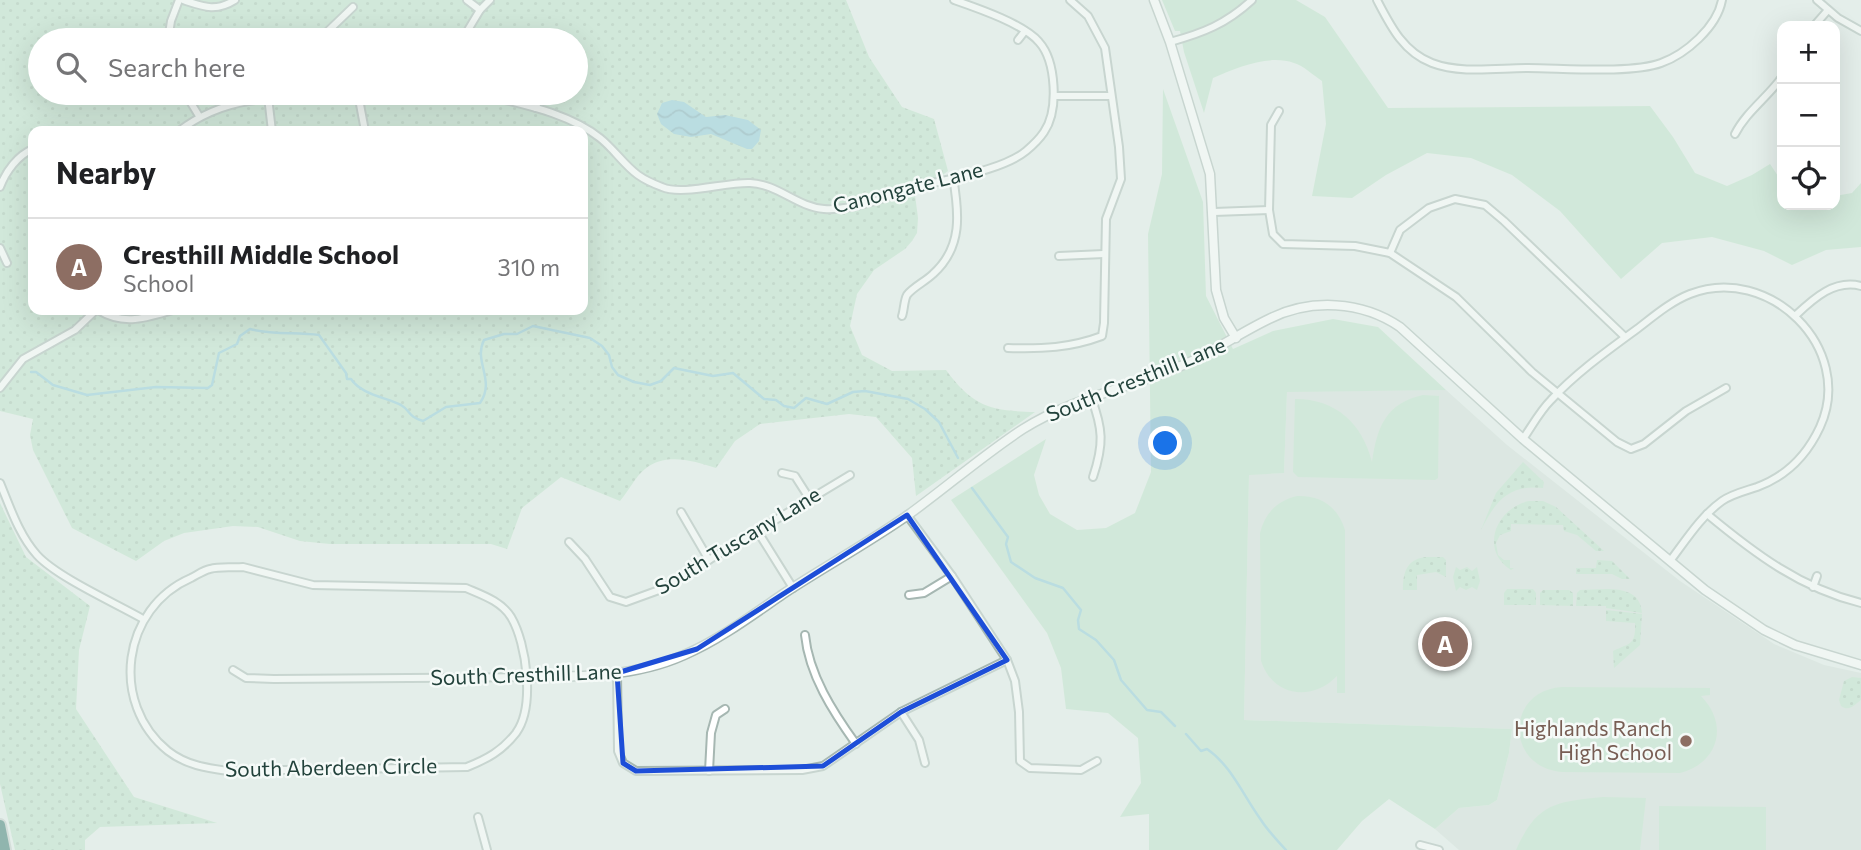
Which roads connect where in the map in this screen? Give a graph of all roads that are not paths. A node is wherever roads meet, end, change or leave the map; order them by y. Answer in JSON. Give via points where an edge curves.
{"nodes":[{"id":1,"x":181,"y":0,"type":"edge"},
{"id":2,"x":235,"y":0,"type":"edge"},
{"id":3,"x":467,"y":0,"type":"edge"},
{"id":4,"x":490,"y":0,"type":"edge"},
{"id":5,"x":954,"y":0,"type":"edge"},
{"id":6,"x":1070,"y":0,"type":"edge"},
{"id":7,"x":1154,"y":0,"type":"edge"},
{"id":8,"x":1252,"y":0,"type":"edge"},
{"id":9,"x":1377,"y":0,"type":"edge"},
{"id":10,"x":1722,"y":0,"type":"edge"},
{"id":11,"x":1817,"y":0,"type":"edge"},
{"id":12,"x":353,"y":7,"type":"dead end"},
{"id":13,"x":480,"y":10,"type":"junction"},
{"id":14,"x":1828,"y":10,"type":"junction"},
{"id":15,"x":1818,"y":21,"type":"edge"},
{"id":16,"x":170,"y":28,"type":"edge"},
{"id":17,"x":331,"y":28,"type":"edge"},
{"id":18,"x":469,"y":28,"type":"edge"},
{"id":19,"x":1025,"y":31,"type":"junction"},
{"id":20,"x":1861,"y":31,"type":"edge"},
{"id":21,"x":1018,"y":40,"type":"dead end"},
{"id":22,"x":1170,"y":42,"type":"junction"},
{"id":23,"x":1777,"y":84,"type":"edge"},
{"id":24,"x":1055,"y":96,"type":"junction"},
{"id":25,"x":1111,"y":96,"type":"junction"},
{"id":26,"x":192,"y":105,"type":"edge"},
{"id":27,"x":232,"y":105,"type":"edge"},
{"id":28,"x":269,"y":105,"type":"edge"},
{"id":29,"x":360,"y":105,"type":"edge"},
{"id":30,"x":524,"y":105,"type":"edge"},
{"id":31,"x":537,"y":105,"type":"edge"},
{"id":32,"x":536,"y":108,"type":"junction"},
{"id":33,"x":1279,"y":111,"type":"dead end"},
{"id":34,"x":199,"y":116,"type":"junction"},
{"id":35,"x":186,"y":126,"type":"edge"},
{"id":36,"x":271,"y":126,"type":"edge"},
{"id":37,"x":364,"y":126,"type":"edge"},
{"id":38,"x":580,"y":126,"type":"edge"},
{"id":39,"x":588,"y":131,"type":"edge"},
{"id":40,"x":1735,"y":134,"type":"dead end"},
{"id":41,"x":28,"y":151,"type":"edge"},
{"id":42,"x":953,"y":177,"type":"junction"},
{"id":43,"x":0,"y":187,"type":"edge"},
{"id":44,"x":1269,"y":210,"type":"junction"},
{"id":45,"x":1214,"y":212,"type":"junction"},
{"id":46,"x":0,"y":248,"type":"edge"},
{"id":47,"x":1390,"y":253,"type":"junction"},
{"id":48,"x":1104,"y":254,"type":"junction"},
{"id":49,"x":1059,"y":256,"type":"dead end"},
{"id":50,"x":7,"y":263,"type":"dead end"},
{"id":51,"x":1861,"y":286,"type":"edge"},
{"id":52,"x":92,"y":315,"type":"edge"},
{"id":53,"x":106,"y":315,"type":"edge"},
{"id":54,"x":156,"y":315,"type":"edge"},
{"id":55,"x":1796,"y":315,"type":"junction"},
{"id":56,"x":902,"y":316,"type":"dead end"},
{"id":57,"x":1625,"y":337,"type":"junction"},
{"id":58,"x":1236,"y":338,"type":"junction"},
{"id":59,"x":1009,"y":348,"type":"dead end"},
{"id":60,"x":0,"y":388,"type":"edge"},
{"id":61,"x":1726,"y":388,"type":"dead end"},
{"id":62,"x":1558,"y":394,"type":"junction"},
{"id":63,"x":1091,"y":397,"type":"junction"},
{"id":64,"x":1523,"y":439,"type":"junction"},
{"id":65,"x":782,"y":473,"type":"dead end"},
{"id":66,"x":850,"y":475,"type":"dead end"},
{"id":67,"x":1093,"y":477,"type":"dead end"},
{"id":68,"x":0,"y":483,"type":"edge"},
{"id":69,"x":810,"y":498,"type":"junction"},
{"id":70,"x":681,"y":512,"type":"dead end"},
{"id":71,"x":1707,"y":514,"type":"junction"},
{"id":72,"x":908,"y":515,"type":"junction"},
{"id":73,"x":758,"y":532,"type":"junction"},
{"id":74,"x":569,"y":542,"type":"dead end"},
{"id":75,"x":709,"y":560,"type":"junction"},
{"id":76,"x":1671,"y":561,"type":"junction"},
{"id":77,"x":952,"y":576,"type":"junction"},
{"id":78,"x":1817,"y":576,"type":"dead end"},
{"id":79,"x":1813,"y":587,"type":"junction"},
{"id":80,"x":793,"y":588,"type":"junction"},
{"id":81,"x":909,"y":596,"type":"dead end"},
{"id":82,"x":1861,"y":603,"type":"edge"},
{"id":83,"x":143,"y":619,"type":"junction"},
{"id":84,"x":805,"y":635,"type":"dead end"},
{"id":85,"x":1007,"y":660,"type":"junction"},
{"id":86,"x":1861,"y":665,"type":"edge"},
{"id":87,"x":233,"y":670,"type":"dead end"},
{"id":88,"x":617,"y":673,"type":"junction"},
{"id":89,"x":527,"y":677,"type":"junction"},
{"id":90,"x":725,"y":709,"type":"dead end"},
{"id":91,"x":901,"y":712,"type":"junction"},
{"id":92,"x":856,"y":744,"type":"junction"},
{"id":93,"x":1097,"y":761,"type":"dead end"},
{"id":94,"x":925,"y":762,"type":"dead end"},
{"id":95,"x":709,"y":771,"type":"junction"},
{"id":96,"x":478,"y":817,"type":"dead end"},
{"id":97,"x":0,"y":825,"type":"edge"},
{"id":98,"x":1420,"y":845,"type":"dead end"},
{"id":99,"x":5,"y":850,"type":"edge"},
{"id":100,"x":487,"y":850,"type":"edge"},
{"id":101,"x":1438,"y":850,"type":"edge"}],
"edges":[{"from":1,"to":2,"type":"street","via":[[210,9]]},
{"from":1,"to":16,"type":"street"},
{"from":3,"to":13,"type":"street"},
{"from":4,"to":13,"type":"street"},
{"from":5,"to":19,"type":"street","name":"Canongate Lane"},
{"from":6,"to":25,"type":"street","via":[[1088,16],[1105,48]]},
{"from":7,"to":22,"type":"street"},
{"from":8,"to":22,"type":"street","via":[[1204,33]]},
{"from":9,"to":10,"type":"street","via":[[1402,41],[1432,63],[1457,68],[1634,68],[1671,59],[1699,40]]},
{"from":11,"to":14,"type":"street"},
{"from":12,"to":17,"type":"street"},
{"from":13,"to":18,"type":"street"},
{"from":14,"to":15,"type":"street"},
{"from":14,"to":20,"type":"street"},
{"from":19,"to":21,"type":"street"},
{"from":19,"to":24,"type":"street","name":"Canongate Lane","via":[[1040,42],[1052,67]]},
{"from":22,"to":45,"type":"street","via":[[1204,148]]},
{"from":23,"to":40,"type":"street"},
{"from":24,"to":25,"type":"street"},
{"from":24,"to":42,"type":"street","name":"Canongate Lane","via":[[1046,130],[1025,152],[1001,165]]},
{"from":25,"to":48,"type":"street","via":[[1121,178],[1106,219]]},
{"from":26,"to":34,"type":"street"},
{"from":27,"to":34,"type":"street"},
{"from":28,"to":36,"type":"street"},
{"from":29,"to":37,"type":"street"},
{"from":30,"to":32,"type":"street","name":"Canongate Lane"},
{"from":31,"to":32,"type":"street"},
{"from":32,"to":38,"type":"street","name":"Canongate Lane"},
{"from":33,"to":44,"type":"street","via":[[1271,125]]},
{"from":34,"to":35,"type":"street"},
{"from":39,"to":42,"type":"street","name":"Canongate Lane","via":[[638,175],[666,189],[753,183],[798,203],[829,209]]},
{"from":41,"to":43,"type":"street","via":[[4,175]]},
{"from":42,"to":56,"type":"street","via":[[959,216],[956,238],[948,257],[908,295]]},
{"from":44,"to":45,"type":"street"},
{"from":44,"to":47,"type":"street","via":[[1273,234],[1283,244],[1355,246]]},
{"from":45,"to":58,"type":"street","via":[[1216,290]]},
{"from":46,"to":50,"type":"street"},
{"from":47,"to":57,"type":"street","via":[[1400,230],[1429,208],[1455,199],[1485,205]]},
{"from":47,"to":62,"type":"street","via":[[1456,298]]},
{"from":48,"to":49,"type":"street"},
{"from":48,"to":59,"type":"street","via":[[1102,336],[1050,349]]},
{"from":51,"to":55,"type":"street","via":[[1852,283],[1829,289]]},
{"from":52,"to":60,"type":"street","via":[[75,330],[23,359]]},
{"from":53,"to":54,"type":"street","via":[[142,319]]},
{"from":55,"to":57,"type":"street","via":[[1748,290],[1712,288],[1670,303]]},
{"from":55,"to":71,"type":"street","via":[[1813,336],[1825,366],[1828,396],[1822,424],[1808,451],[1793,466],[1724,500]]},
{"from":57,"to":62,"type":"street"},
{"from":58,"to":63,"type":"street","name":"South Cresthill Lane","via":[[1172,370]]},
{"from":58,"to":64,"type":"street","name":"South Cresthill Lane","via":[[1270,318],[1303,308],[1348,306],[1376,313],[1401,327]]},
{"from":61,"to":62,"type":"street","via":[[1631,449]]},
{"from":62,"to":64,"type":"street"},
{"from":63,"to":67,"type":"street","via":[[1101,424],[1101,452]]},
{"from":63,"to":72,"type":"street","name":"South Cresthill Lane","via":[[1025,428]]},
{"from":64,"to":76,"type":"street","name":"South Cresthill Lane"},
{"from":65,"to":69,"type":"street","via":[[795,476]]},
{"from":66,"to":69,"type":"street","name":"South Tuscany Lane"},
{"from":68,"to":83,"type":"street","via":[[15,520],[37,555]]},
{"from":69,"to":73,"type":"street","name":"South Tuscany Lane"},
{"from":70,"to":75,"type":"street"},
{"from":71,"to":76,"type":"street"},
{"from":71,"to":79,"type":"street","via":[[1763,559]]},
{"from":72,"to":77,"type":"street"},
{"from":72,"to":80,"type":"street","name":"South Cresthill Lane"},
{"from":73,"to":75,"type":"street","name":"South Tuscany Lane"},
{"from":73,"to":80,"type":"street"},
{"from":74,"to":75,"type":"street","name":"South Tuscany Lane","via":[[610,597],[626,602],[659,590]]},
{"from":76,"to":86,"type":"street","name":"South Cresthill Lane","via":[[1764,630],[1795,645]]},
{"from":77,"to":81,"type":"street","via":[[924,593]]},
{"from":77,"to":85,"type":"street"},
{"from":78,"to":79,"type":"street"},
{"from":79,"to":82,"type":"street"},
{"from":80,"to":88,"type":"street","name":"South Cresthill Lane","via":[[697,649]]},
{"from":83,"to":89,"type":"street","name":"South Aberdeen Circle","via":[[161,596],[211,569],[243,568],[313,585],[466,589],[489,597],[510,615],[524,646]]},
{"from":83,"to":89,"type":"street","name":"South Aberdeen Circle","via":[[130,662],[138,708],[167,750],[204,768],[467,767],[495,755],[517,731]]},
{"from":84,"to":92,"type":"street","via":[[807,653],[834,713]]},
{"from":85,"to":91,"type":"street"},
{"from":85,"to":93,"type":"street","via":[[1019,712],[1020,761],[1030,768],[1081,769]]},
{"from":87,"to":89,"type":"street","name":"South Cresthill Lane","via":[[246,678],[274,679]]},
{"from":88,"to":89,"type":"street","name":"South Cresthill Lane"},
{"from":88,"to":95,"type":"street","via":[[618,751],[623,763],[636,771]]},
{"from":90,"to":95,"type":"street","via":[[716,715],[711,733]]},
{"from":91,"to":92,"type":"street"},
{"from":91,"to":94,"type":"street","via":[[919,740]]},
{"from":92,"to":95,"type":"street","via":[[823,766]]},
{"from":96,"to":100,"type":"street"},
{"from":97,"to":99,"type":"highway"},
{"from":98,"to":101,"type":"street"}]}
